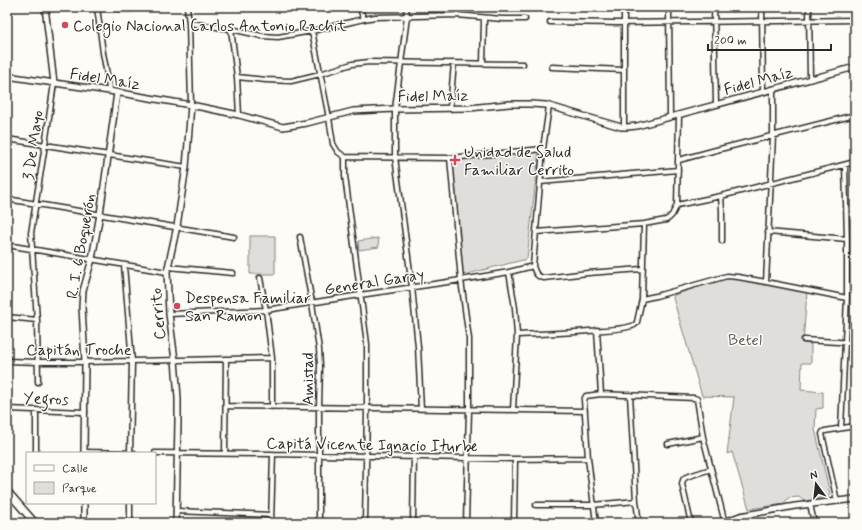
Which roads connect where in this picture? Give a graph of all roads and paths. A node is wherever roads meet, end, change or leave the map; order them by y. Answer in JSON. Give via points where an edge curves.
{"nodes":[{"id":1,"x":45,"y":7,"type":"edge"},
{"id":2,"x":97,"y":7,"type":"edge"},
{"id":3,"x":187,"y":7,"type":"edge"},
{"id":4,"x":359,"y":7,"type":"edge"},
{"id":5,"x":406,"y":7,"type":"edge"},
{"id":6,"x":457,"y":7,"type":"edge"},
{"id":7,"x":624,"y":7,"type":"edge"},
{"id":8,"x":669,"y":7,"type":"edge"},
{"id":9,"x":714,"y":7,"type":"edge"},
{"id":10,"x":762,"y":7,"type":"edge"},
{"id":11,"x":809,"y":7,"type":"edge"},
{"id":12,"x":130,"y":9,"type":"dead end"},
{"id":13,"x":457,"y":15,"type":"junction"},
{"id":14,"x":407,"y":17,"type":"junction"},
{"id":15,"x":484,"y":18,"type":"junction"},
{"id":16,"x":364,"y":19,"type":"junction"},
{"id":17,"x":525,"y":19,"type":"dead end"},
{"id":18,"x":809,"y":20,"type":"junction"},
{"id":19,"x":855,"y":20,"type":"edge"},
{"id":20,"x":714,"y":21,"type":"junction"},
{"id":21,"x":763,"y":21,"type":"junction"},
{"id":22,"x":550,"y":22,"type":"dead end"},
{"id":23,"x":669,"y":22,"type":"junction"},
{"id":24,"x":189,"y":23,"type":"junction"},
{"id":25,"x":624,"y":23,"type":"junction"},
{"id":26,"x":230,"y":29,"type":"junction"},
{"id":27,"x":312,"y":31,"type":"junction"},
{"id":28,"x":401,"y":62,"type":"junction"},
{"id":29,"x":454,"y":63,"type":"junction"},
{"id":30,"x":483,"y":64,"type":"junction"},
{"id":31,"x":523,"y":64,"type":"dead end"},
{"id":32,"x":552,"y":67,"type":"dead end"},
{"id":33,"x":855,"y":67,"type":"edge"},
{"id":34,"x":624,"y":70,"type":"junction"},
{"id":35,"x":320,"y":74,"type":"junction"},
{"id":36,"x":7,"y":76,"type":"edge"},
{"id":37,"x":237,"y":77,"type":"junction"},
{"id":38,"x":810,"y":79,"type":"junction"},
{"id":39,"x":54,"y":82,"type":"junction"},
{"id":40,"x":773,"y":89,"type":"junction"},
{"id":41,"x":109,"y":91,"type":"junction"},
{"id":42,"x":764,"y":92,"type":"junction"},
{"id":43,"x":117,"y":93,"type":"junction"},
{"id":44,"x":716,"y":104,"type":"junction"},
{"id":45,"x":191,"y":105,"type":"junction"},
{"id":46,"x":548,"y":106,"type":"junction"},
{"id":47,"x":450,"y":108,"type":"junction"},
{"id":48,"x":395,"y":109,"type":"junction"},
{"id":49,"x":239,"y":115,"type":"junction"},
{"id":50,"x":679,"y":115,"type":"junction"},
{"id":51,"x":855,"y":115,"type":"edge"},
{"id":52,"x":670,"y":117,"type":"junction"},
{"id":53,"x":329,"y":118,"type":"junction"},
{"id":54,"x":624,"y":127,"type":"junction"},
{"id":55,"x":773,"y":136,"type":"junction"},
{"id":56,"x":7,"y":139,"type":"edge"},
{"id":57,"x":45,"y":145,"type":"junction"},
{"id":58,"x":543,"y":150,"type":"junction"},
{"id":59,"x":109,"y":156,"type":"junction"},
{"id":60,"x":345,"y":157,"type":"junction"},
{"id":61,"x":396,"y":157,"type":"junction"},
{"id":62,"x":450,"y":158,"type":"junction"},
{"id":63,"x":679,"y":160,"type":"junction"},
{"id":64,"x":855,"y":162,"type":"edge"},
{"id":65,"x":845,"y":165,"type":"junction"},
{"id":66,"x":186,"y":167,"type":"junction"},
{"id":67,"x":678,"y":170,"type":"junction"},
{"id":68,"x":540,"y":182,"type":"junction"},
{"id":69,"x":771,"y":184,"type":"junction"},
{"id":70,"x":721,"y":196,"type":"junction"},
{"id":71,"x":7,"y":199,"type":"edge"},
{"id":72,"x":36,"y":203,"type":"junction"},
{"id":73,"x":676,"y":205,"type":"junction"},
{"id":74,"x":100,"y":214,"type":"junction"},
{"id":75,"x":644,"y":224,"type":"junction"},
{"id":76,"x":177,"y":226,"type":"junction"},
{"id":77,"x":536,"y":232,"type":"junction"},
{"id":78,"x":768,"y":232,"type":"junction"},
{"id":79,"x":234,"y":237,"type":"dead end"},
{"id":80,"x":300,"y":237,"type":"dead end"},
{"id":81,"x":848,"y":239,"type":"junction"},
{"id":82,"x":722,"y":241,"type":"dead end"},
{"id":83,"x":7,"y":245,"type":"edge"},
{"id":84,"x":32,"y":249,"type":"junction"},
{"id":85,"x":92,"y":259,"type":"junction"},
{"id":86,"x":124,"y":265,"type":"junction"},
{"id":87,"x":533,"y":266,"type":"junction"},
{"id":88,"x":642,"y":269,"type":"junction"},
{"id":89,"x":168,"y":270,"type":"junction"},
{"id":90,"x":509,"y":272,"type":"junction"},
{"id":91,"x":233,"y":273,"type":"dead end"},
{"id":92,"x":260,"y":278,"type":"dead end"},
{"id":93,"x":461,"y":280,"type":"junction"},
{"id":94,"x":766,"y":282,"type":"junction"},
{"id":95,"x":412,"y":287,"type":"junction"},
{"id":96,"x":360,"y":295,"type":"junction"},
{"id":97,"x":847,"y":298,"type":"junction"},
{"id":98,"x":642,"y":299,"type":"junction"},
{"id":99,"x":312,"y":303,"type":"junction"},
{"id":100,"x":266,"y":310,"type":"junction"},
{"id":101,"x":169,"y":314,"type":"junction"},
{"id":102,"x":7,"y":317,"type":"edge"},
{"id":103,"x":37,"y":320,"type":"junction"},
{"id":104,"x":597,"y":330,"type":"junction"},
{"id":105,"x":517,"y":335,"type":"junction"},
{"id":106,"x":804,"y":340,"type":"dead end"},
{"id":107,"x":844,"y":342,"type":"junction"},
{"id":108,"x":855,"y":343,"type":"edge"},
{"id":109,"x":272,"y":358,"type":"junction"},
{"id":110,"x":226,"y":359,"type":"junction"},
{"id":111,"x":175,"y":360,"type":"junction"},
{"id":112,"x":7,"y":361,"type":"edge"},
{"id":113,"x":38,"y":362,"type":"junction"},
{"id":114,"x":85,"y":362,"type":"junction"},
{"id":115,"x":132,"y":362,"type":"junction"},
{"id":116,"x":38,"y":382,"type":"dead end"},
{"id":117,"x":601,"y":394,"type":"junction"},
{"id":118,"x":630,"y":395,"type":"junction"},
{"id":119,"x":226,"y":406,"type":"junction"},
{"id":120,"x":272,"y":407,"type":"junction"},
{"id":121,"x":319,"y":408,"type":"junction"},
{"id":122,"x":7,"y":409,"type":"edge"},
{"id":123,"x":367,"y":409,"type":"junction"},
{"id":124,"x":421,"y":409,"type":"junction"},
{"id":125,"x":36,"y":410,"type":"junction"},
{"id":126,"x":469,"y":410,"type":"junction"},
{"id":127,"x":514,"y":410,"type":"junction"},
{"id":128,"x":585,"y":411,"type":"junction"},
{"id":129,"x":85,"y":412,"type":"junction"},
{"id":130,"x":855,"y":426,"type":"edge"},
{"id":131,"x":841,"y":428,"type":"junction"},
{"id":132,"x":702,"y":437,"type":"junction"},
{"id":133,"x":668,"y":444,"type":"dead end"},
{"id":134,"x":36,"y":452,"type":"edge"},
{"id":135,"x":84,"y":452,"type":"edge"},
{"id":136,"x":130,"y":452,"type":"edge"},
{"id":137,"x":156,"y":453,"type":"edge"},
{"id":138,"x":224,"y":453,"type":"junction"},
{"id":139,"x":178,"y":454,"type":"junction"},
{"id":140,"x":273,"y":454,"type":"junction"},
{"id":141,"x":319,"y":455,"type":"junction"},
{"id":142,"x":366,"y":456,"type":"junction"},
{"id":143,"x":414,"y":456,"type":"junction"},
{"id":144,"x":467,"y":458,"type":"junction"},
{"id":145,"x":588,"y":458,"type":"junction"},
{"id":146,"x":515,"y":459,"type":"junction"},
{"id":147,"x":711,"y":470,"type":"junction"},
{"id":148,"x":7,"y":491,"type":"edge"},
{"id":149,"x":855,"y":499,"type":"edge"},
{"id":150,"x":837,"y":500,"type":"junction"},
{"id":151,"x":636,"y":501,"type":"junction"},
{"id":152,"x":84,"y":504,"type":"edge"},
{"id":153,"x":130,"y":504,"type":"edge"},
{"id":154,"x":810,"y":504,"type":"junction"},
{"id":155,"x":536,"y":505,"type":"dead end"},
{"id":156,"x":593,"y":505,"type":"junction"},
{"id":157,"x":176,"y":511,"type":"junction"},
{"id":158,"x":271,"y":515,"type":"junction"},
{"id":159,"x":35,"y":523,"type":"edge"},
{"id":160,"x":84,"y":523,"type":"edge"},
{"id":161,"x":130,"y":523,"type":"edge"},
{"id":162,"x":176,"y":523,"type":"edge"},
{"id":163,"x":271,"y":523,"type":"edge"},
{"id":164,"x":319,"y":523,"type":"edge"},
{"id":165,"x":365,"y":523,"type":"edge"},
{"id":166,"x":413,"y":523,"type":"edge"},
{"id":167,"x":466,"y":523,"type":"edge"},
{"id":168,"x":514,"y":523,"type":"edge"},
{"id":169,"x":596,"y":523,"type":"edge"},
{"id":170,"x":639,"y":523,"type":"edge"},
{"id":171,"x":691,"y":523,"type":"edge"},
{"id":172,"x":725,"y":523,"type":"edge"},
{"id":173,"x":814,"y":523,"type":"edge"}],
"edges":[{"from":1,"to":39,"type":"street","name":"3 De Mayo"},
{"from":2,"to":12,"type":"street"},
{"from":2,"to":41,"type":"street"},
{"from":3,"to":24,"type":"street"},
{"from":4,"to":16,"type":"street"},
{"from":5,"to":14,"type":"street"},
{"from":6,"to":13,"type":"street"},
{"from":7,"to":25,"type":"street"},
{"from":8,"to":23,"type":"street"},
{"from":9,"to":20,"type":"street"},
{"from":10,"to":21,"type":"street"},
{"from":11,"to":18,"type":"street"},
{"from":13,"to":14,"type":"street"},
{"from":13,"to":15,"type":"street"},
{"from":14,"to":16,"type":"street"},
{"from":14,"to":28,"type":"street"},
{"from":15,"to":17,"type":"street"},
{"from":15,"to":30,"type":"street"},
{"from":16,"to":27,"type":"street"},
{"from":18,"to":19,"type":"street"},
{"from":18,"to":21,"type":"street"},
{"from":18,"to":38,"type":"street"},
{"from":20,"to":21,"type":"street"},
{"from":20,"to":23,"type":"street"},
{"from":20,"to":44,"type":"street"},
{"from":21,"to":42,"type":"street"},
{"from":22,"to":25,"type":"street"},
{"from":23,"to":25,"type":"street"},
{"from":23,"to":52,"type":"street"},
{"from":24,"to":26,"type":"street"},
{"from":24,"to":45,"type":"street"},
{"from":25,"to":34,"type":"street"},
{"from":26,"to":27,"type":"street","via":[[270,37]]},
{"from":26,"to":37,"type":"street"},
{"from":27,"to":35,"type":"street"},
{"from":28,"to":29,"type":"street"},
{"from":28,"to":35,"type":"street","via":[[361,62]]},
{"from":28,"to":48,"type":"street"},
{"from":29,"to":30,"type":"street"},
{"from":29,"to":47,"type":"street"},
{"from":30,"to":31,"type":"street"},
{"from":32,"to":34,"type":"street"},
{"from":33,"to":38,"type":"street","name":"Fidel Maíz"},
{"from":34,"to":54,"type":"street"},
{"from":35,"to":37,"type":"street","via":[[291,81]]},
{"from":35,"to":53,"type":"street"},
{"from":36,"to":39,"type":"street","name":"Fidel Maíz"},
{"from":37,"to":49,"type":"street"},
{"from":38,"to":40,"type":"street","name":"Fidel Maíz"},
{"from":39,"to":41,"type":"street","name":"Fidel Maíz"},
{"from":39,"to":57,"type":"street","name":"3 De Mayo"},
{"from":40,"to":42,"type":"street","name":"Fidel Maíz"},
{"from":40,"to":55,"type":"street"},
{"from":41,"to":43,"type":"street","name":"Fidel Maíz"},
{"from":42,"to":44,"type":"street","name":"Fidel Maíz"},
{"from":43,"to":45,"type":"street","name":"Fidel Maíz"},
{"from":43,"to":59,"type":"street","name":"R. I. 6 Boquerón"},
{"from":44,"to":50,"type":"street","name":"Fidel Maíz"},
{"from":45,"to":49,"type":"street","name":"Fidel Maíz"},
{"from":45,"to":66,"type":"street","name":"Cerrito"},
{"from":46,"to":47,"type":"street","name":"Fidel Maíz","via":[[509,104]]},
{"from":46,"to":54,"type":"street","name":"Fidel Maíz"},
{"from":46,"to":58,"type":"street"},
{"from":47,"to":48,"type":"street","name":"Fidel Maíz"},
{"from":48,"to":53,"type":"street","name":"Fidel Maíz","via":[[353,111]]},
{"from":48,"to":61,"type":"street"},
{"from":49,"to":53,"type":"street","name":"Fidel Maíz","via":[[283,127]]},
{"from":50,"to":52,"type":"street","name":"Fidel Maíz"},
{"from":50,"to":63,"type":"street"},
{"from":51,"to":55,"type":"street"},
{"from":52,"to":54,"type":"street","name":"Fidel Maíz"},
{"from":53,"to":60,"type":"street","via":[[333,144]]},
{"from":55,"to":63,"type":"street"},
{"from":55,"to":69,"type":"street"},
{"from":56,"to":57,"type":"street"},
{"from":57,"to":59,"type":"street"},
{"from":57,"to":72,"type":"street","name":"3 De Mayo"},
{"from":58,"to":62,"type":"street"},
{"from":58,"to":68,"type":"street"},
{"from":59,"to":66,"type":"street"},
{"from":59,"to":74,"type":"street","name":"R. I. 6 Boquerón"},
{"from":60,"to":61,"type":"street"},
{"from":60,"to":96,"type":"street","via":[[345,176]]},
{"from":61,"to":62,"type":"street"},
{"from":61,"to":95,"type":"street"},
{"from":62,"to":93,"type":"street"},
{"from":63,"to":67,"type":"street"},
{"from":64,"to":65,"type":"street"},
{"from":65,"to":69,"type":"street"},
{"from":65,"to":81,"type":"street"},
{"from":66,"to":76,"type":"street","name":"Cerrito"},
{"from":67,"to":68,"type":"street"},
{"from":67,"to":73,"type":"street"},
{"from":68,"to":77,"type":"street"},
{"from":69,"to":70,"type":"street"},
{"from":69,"to":78,"type":"street"},
{"from":70,"to":73,"type":"street"},
{"from":70,"to":82,"type":"street"},
{"from":71,"to":72,"type":"street"},
{"from":72,"to":74,"type":"street"},
{"from":72,"to":84,"type":"street","name":"3 De Mayo","via":[[31,233]]},
{"from":73,"to":75,"type":"street","via":[[666,220]]},
{"from":74,"to":76,"type":"street"},
{"from":74,"to":85,"type":"street","name":"R. I. 6 Boquerón"},
{"from":75,"to":77,"type":"street"},
{"from":75,"to":88,"type":"street"},
{"from":76,"to":79,"type":"street"},
{"from":76,"to":89,"type":"street","name":"Cerrito"},
{"from":77,"to":87,"type":"street"},
{"from":78,"to":81,"type":"street"},
{"from":78,"to":94,"type":"street"},
{"from":80,"to":99,"type":"street","name":"Amistad"},
{"from":81,"to":97,"type":"street"},
{"from":83,"to":84,"type":"street"},
{"from":84,"to":85,"type":"street"},
{"from":84,"to":103,"type":"street","name":"3 De Mayo"},
{"from":85,"to":86,"type":"street"},
{"from":85,"to":114,"type":"street","name":"R. I. 6 Boquerón","via":[[82,300]]},
{"from":86,"to":89,"type":"street"},
{"from":86,"to":115,"type":"street"},
{"from":87,"to":88,"type":"street","via":[[537,275],[544,278]]},
{"from":87,"to":90,"type":"street","name":"General Garay"},
{"from":88,"to":98,"type":"street"},
{"from":89,"to":91,"type":"street"},
{"from":89,"to":101,"type":"street","name":"Cerrito"},
{"from":90,"to":93,"type":"street","name":"General Garay"},
{"from":90,"to":105,"type":"street"},
{"from":92,"to":100,"type":"street"},
{"from":93,"to":95,"type":"street","name":"General Garay"},
{"from":93,"to":126,"type":"street","via":[[469,339]]},
{"from":94,"to":97,"type":"street"},
{"from":94,"to":98,"type":"street","via":[[727,276]]},
{"from":95,"to":96,"type":"street","name":"General Garay"},
{"from":95,"to":124,"type":"street"},
{"from":96,"to":99,"type":"street","name":"General Garay"},
{"from":96,"to":123,"type":"street","via":[[367,344]]},
{"from":97,"to":107,"type":"street"},
{"from":98,"to":104,"type":"street","via":[[636,324]]},
{"from":99,"to":100,"type":"street","name":"General Garay"},
{"from":99,"to":121,"type":"street","name":"Amistad","via":[[319,349]]},
{"from":100,"to":101,"type":"street","name":"General Garay"},
{"from":100,"to":109,"type":"street"},
{"from":101,"to":111,"type":"street","name":"Cerrito"},
{"from":102,"to":103,"type":"street"},
{"from":103,"to":113,"type":"street","name":"3 De Mayo"},
{"from":104,"to":105,"type":"street"},
{"from":104,"to":117,"type":"street"},
{"from":105,"to":127,"type":"street"},
{"from":106,"to":107,"type":"street"},
{"from":107,"to":108,"type":"street"},
{"from":107,"to":131,"type":"street"},
{"from":109,"to":110,"type":"street","name":"Capitán Troche"},
{"from":109,"to":120,"type":"street"},
{"from":110,"to":111,"type":"street","name":"Capitán Troche"},
{"from":110,"to":119,"type":"street"},
{"from":111,"to":115,"type":"street","name":"Capitán Troche"},
{"from":111,"to":139,"type":"street","name":"Cerrito"},
{"from":112,"to":113,"type":"street","name":"Capitán Troche"},
{"from":113,"to":114,"type":"street","name":"Capitán Troche"},
{"from":113,"to":116,"type":"street","name":"3 De Mayo"},
{"from":114,"to":115,"type":"street","name":"Capitán Troche"},
{"from":114,"to":129,"type":"street","name":"R. I. 6 Boquerón"},
{"from":115,"to":136,"type":"street"},
{"from":117,"to":118,"type":"street"},
{"from":117,"to":128,"type":"street","via":[[586,396]]},
{"from":118,"to":132,"type":"street","via":[[697,399]]},
{"from":118,"to":151,"type":"street"},
{"from":119,"to":120,"type":"street"},
{"from":119,"to":138,"type":"street"},
{"from":120,"to":121,"type":"street"},
{"from":121,"to":123,"type":"street"},
{"from":121,"to":141,"type":"street","name":"Amistad"},
{"from":122,"to":125,"type":"street","name":"Yegros"},
{"from":123,"to":124,"type":"street"},
{"from":123,"to":142,"type":"street"},
{"from":124,"to":126,"type":"street"},
{"from":125,"to":129,"type":"street","name":"Yegros"},
{"from":125,"to":134,"type":"street"},
{"from":126,"to":127,"type":"street"},
{"from":126,"to":144,"type":"street"},
{"from":127,"to":128,"type":"street"},
{"from":128,"to":145,"type":"street"},
{"from":129,"to":135,"type":"street","name":"R. I. 6 Boquerón"},
{"from":130,"to":131,"type":"street"},
{"from":131,"to":150,"type":"street","via":[[822,434]]},
{"from":132,"to":133,"type":"street"},
{"from":132,"to":147,"type":"street"},
{"from":137,"to":139,"type":"street","name":"Capitá Vicente Ignacio Iturbe"},
{"from":138,"to":139,"type":"street","name":"Capitá Vicente Ignacio Iturbe"},
{"from":138,"to":140,"type":"street","name":"Capitá Vicente Ignacio Iturbe"},
{"from":139,"to":157,"type":"street","name":"Cerrito"},
{"from":140,"to":141,"type":"street","name":"Capitá Vicente Ignacio Iturbe"},
{"from":140,"to":158,"type":"street"},
{"from":141,"to":142,"type":"street","name":"Capitá Vicente Ignacio Iturbe"},
{"from":141,"to":164,"type":"street","name":"Amistad"},
{"from":142,"to":143,"type":"street","name":"Capitá Vicente Ignacio Iturbe"},
{"from":142,"to":165,"type":"street"},
{"from":143,"to":144,"type":"street","name":"Capitá Vicente Ignacio Iturbe"},
{"from":143,"to":166,"type":"street"},
{"from":144,"to":146,"type":"street","name":"Capitá Vicente Ignacio Iturbe"},
{"from":144,"to":167,"type":"street"},
{"from":145,"to":146,"type":"street","name":"Capitá Vicente Ignacio Iturbe"},
{"from":145,"to":156,"type":"street"},
{"from":146,"to":168,"type":"street"},
{"from":147,"to":171,"type":"street","via":[[683,480]]},
{"from":147,"to":172,"type":"street"},
{"from":148,"to":159,"type":"main road"},
{"from":149,"to":150,"type":"street"},
{"from":150,"to":154,"type":"street"},
{"from":151,"to":156,"type":"street"},
{"from":151,"to":170,"type":"street"},
{"from":152,"to":160,"type":"street"},
{"from":153,"to":161,"type":"street"},
{"from":154,"to":172,"type":"street","via":[[740,516]]},
{"from":154,"to":173,"type":"street"},
{"from":155,"to":156,"type":"street"},
{"from":156,"to":169,"type":"street"},
{"from":157,"to":158,"type":"street"},
{"from":157,"to":162,"type":"street","name":"Cerrito"},
{"from":158,"to":163,"type":"street"}]}
